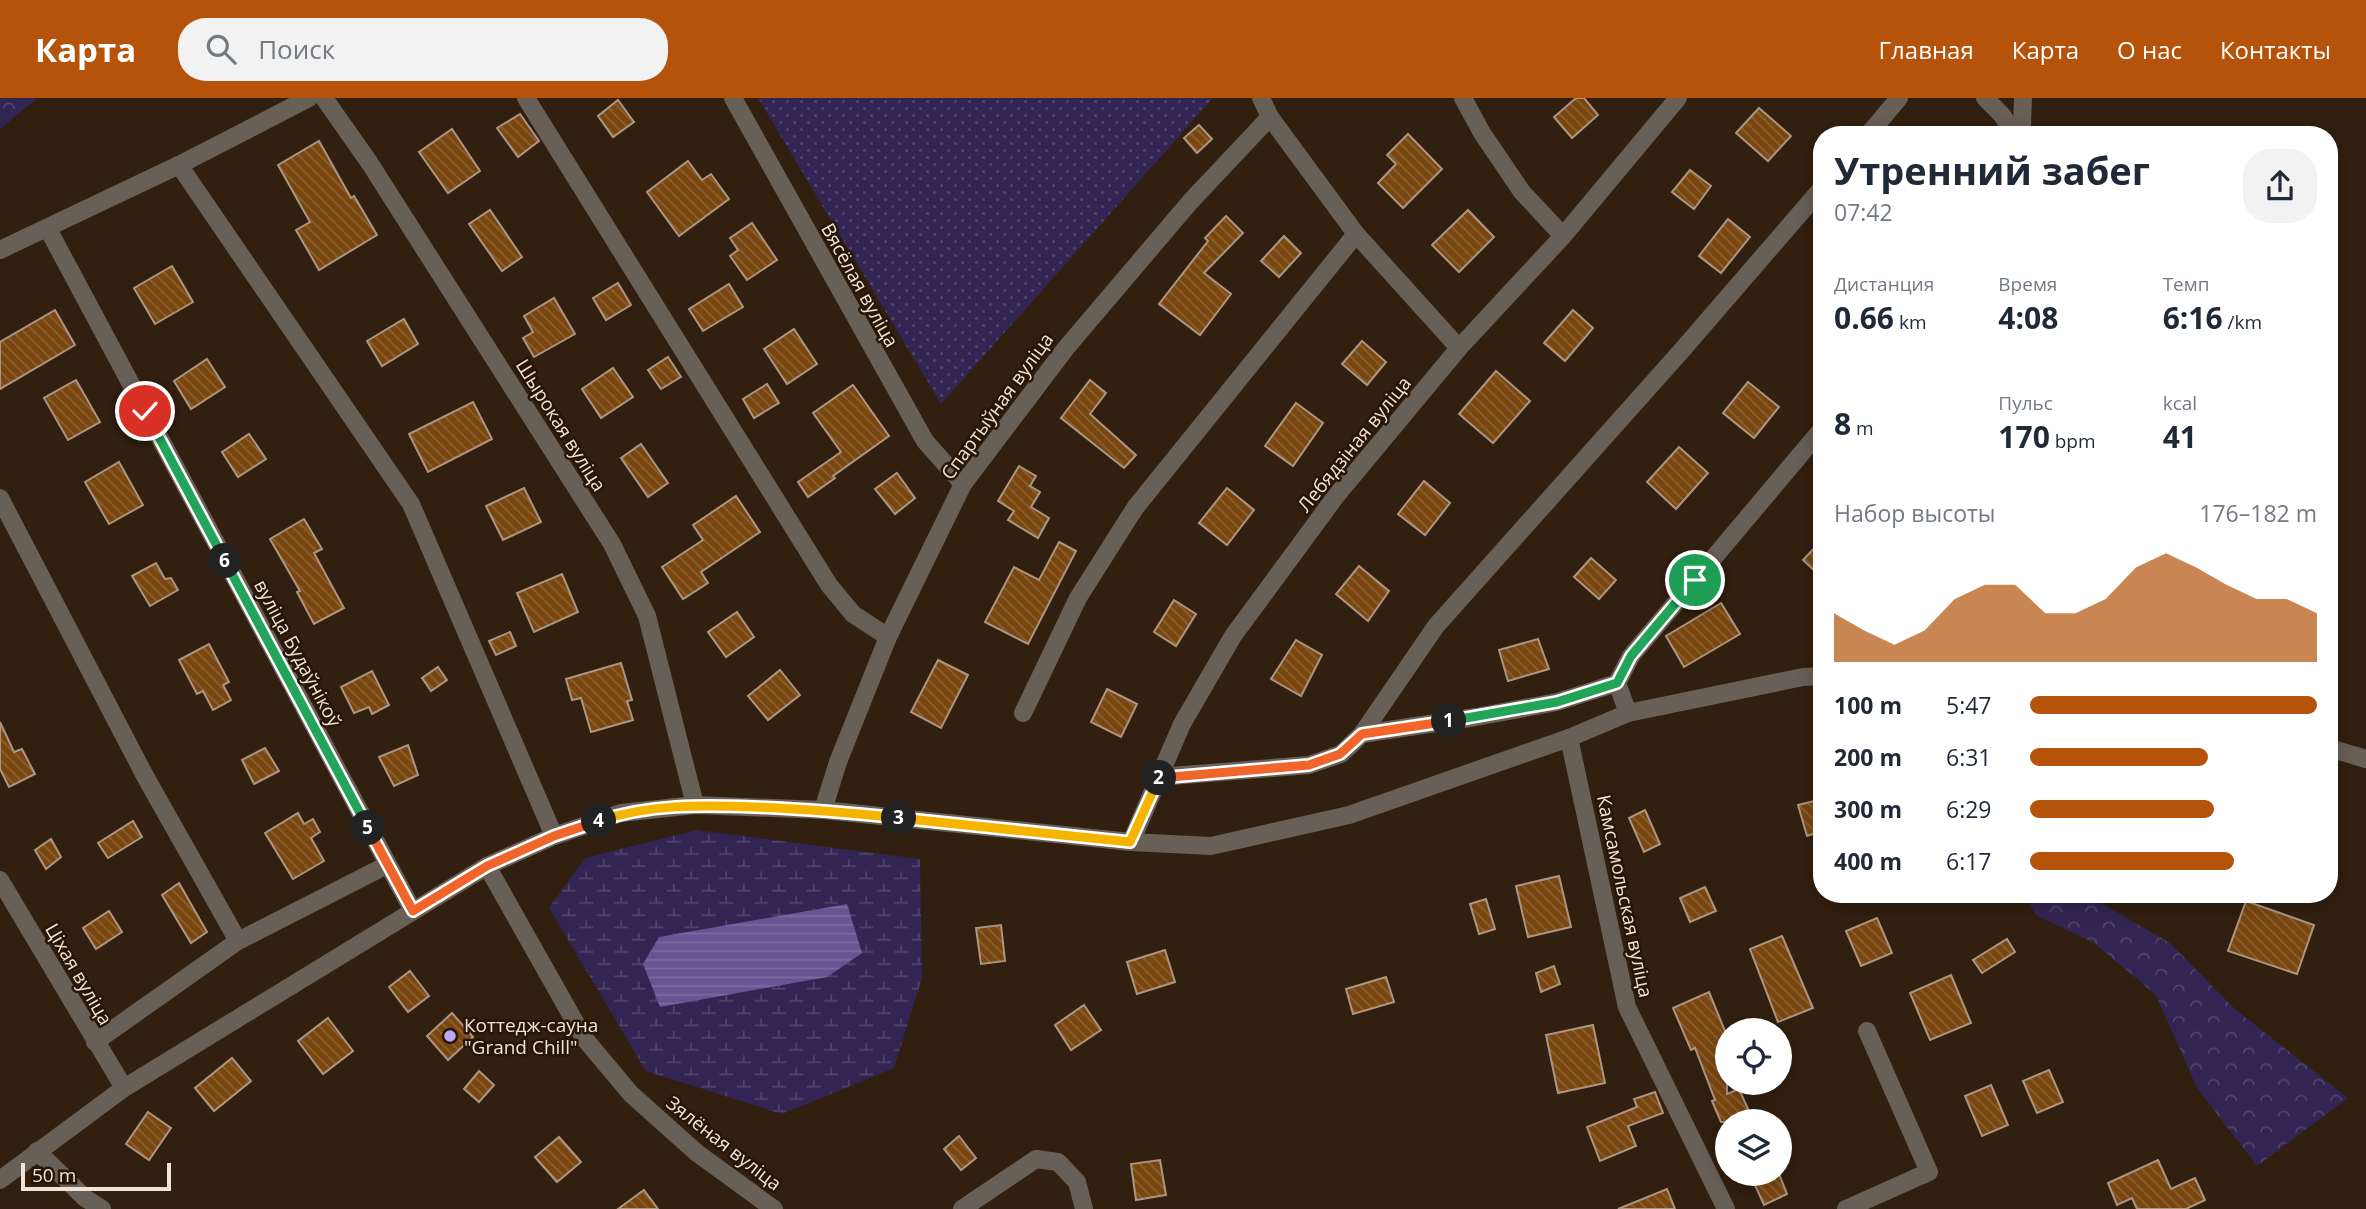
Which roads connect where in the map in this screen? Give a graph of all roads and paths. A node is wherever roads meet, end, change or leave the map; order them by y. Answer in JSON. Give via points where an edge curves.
{"nodes":[{"id":1,"x":309,"y":98,"type":"edge"},
{"id":2,"x":324,"y":98,"type":"edge"},
{"id":3,"x":526,"y":98,"type":"edge"},
{"id":4,"x":733,"y":98,"type":"edge"},
{"id":5,"x":1261,"y":98,"type":"edge"},
{"id":6,"x":1463,"y":98,"type":"edge"},
{"id":7,"x":1899,"y":98,"type":"edge"},
{"id":8,"x":1985,"y":98,"type":"edge"},
{"id":9,"x":2023,"y":98,"type":"edge"},
{"id":10,"x":1667,"y":103,"type":"edge"},
{"id":11,"x":1270,"y":117,"type":"junction"},
{"id":12,"x":1876,"y":126,"type":"edge"},
{"id":13,"x":2010,"y":126,"type":"edge"},
{"id":14,"x":2022,"y":126,"type":"edge"},
{"id":15,"x":179,"y":164,"type":"junction"},
{"id":16,"x":1813,"y":198,"type":"edge"},
{"id":17,"x":48,"y":229,"type":"junction"},
{"id":18,"x":1356,"y":233,"type":"junction"},
{"id":19,"x":1563,"y":236,"type":"junction"},
{"id":20,"x":0,"y":250,"type":"edge"},
{"id":21,"x":1459,"y":348,"type":"junction"},
{"id":22,"x":1813,"y":440,"type":"edge"},
{"id":23,"x":963,"y":484,"type":"junction"},
{"id":24,"x":0,"y":498,"type":"edge"},
{"id":25,"x":888,"y":637,"type":"junction"},
{"id":26,"x":1813,"y":676,"type":"edge"},
{"id":27,"x":1617,"y":683,"type":"junction"},
{"id":28,"x":1023,"y":713,"type":"dead end"},
{"id":29,"x":1628,"y":713,"type":"junction"},
{"id":30,"x":1362,"y":734,"type":"junction"},
{"id":31,"x":1569,"y":738,"type":"junction"},
{"id":32,"x":2338,"y":751,"type":"edge"},
{"id":33,"x":2366,"y":759,"type":"edge"},
{"id":34,"x":1159,"y":776,"type":"junction"},
{"id":35,"x":695,"y":805,"type":"junction"},
{"id":36,"x":823,"y":810,"type":"junction"},
{"id":37,"x":554,"y":836,"type":"junction"},
{"id":38,"x":1130,"y":842,"type":"junction"},
{"id":39,"x":387,"y":865,"type":"junction"},
{"id":40,"x":487,"y":866,"type":"junction"},
{"id":41,"x":0,"y":880,"type":"edge"},
{"id":42,"x":413,"y":911,"type":"junction"},
{"id":43,"x":238,"y":941,"type":"junction"},
{"id":44,"x":1867,"y":1031,"type":"dead end"},
{"id":45,"x":94,"y":1042,"type":"junction"},
{"id":46,"x":124,"y":1088,"type":"junction"},
{"id":47,"x":37,"y":1151,"type":"junction"},
{"id":48,"x":0,"y":1180,"type":"edge"},
{"id":49,"x":102,"y":1209,"type":"edge"},
{"id":50,"x":774,"y":1209,"type":"edge"},
{"id":51,"x":962,"y":1209,"type":"edge"},
{"id":52,"x":1084,"y":1209,"type":"edge"},
{"id":53,"x":1726,"y":1209,"type":"edge"},
{"id":54,"x":1846,"y":1209,"type":"edge"}],
"edges":[{"from":1,"to":15,"type":"street"},
{"from":2,"to":35,"type":"street","name":"Шырокая вуліца","via":[[612,544],[647,616]]},
{"from":3,"to":25,"type":"street","via":[[829,585],[853,614]]},
{"from":4,"to":23,"type":"street","name":"Вясёлая вуліца","via":[[925,441]]},
{"from":5,"to":11,"type":"street"},
{"from":6,"to":19,"type":"street","via":[[1522,192]]},
{"from":7,"to":12,"type":"street"},
{"from":8,"to":13,"type":"street"},
{"from":9,"to":14,"type":"street"},
{"from":10,"to":19,"type":"street","name":"Лебядзіная вуліца"},
{"from":11,"to":18,"type":"street"},
{"from":11,"to":23,"type":"street","name":"Спартыўная вуліца","via":[[1190,202],[1066,348]]},
{"from":15,"to":17,"type":"street"},
{"from":15,"to":37,"type":"street","via":[[411,504]]},
{"from":16,"to":30,"type":"street","via":[[1436,626]]},
{"from":17,"to":20,"type":"street"},
{"from":17,"to":39,"type":"street","name":"вуліца Будаўнікоў"},
{"from":18,"to":21,"type":"street"},
{"from":18,"to":28,"type":"street","via":[[1135,508],[1078,598]]},
{"from":19,"to":21,"type":"street","name":"Лебядзіная вуліца"},
{"from":21,"to":34,"type":"street","name":"Лебядзіная вуліца","via":[[1336,496],[1233,636],[1182,724]]},
{"from":22,"to":27,"type":"street","via":[[1631,656]]},
{"from":23,"to":25,"type":"street","name":"Спартыўная вуліца"},
{"from":24,"to":43,"type":"street","via":[[145,776]]},
{"from":25,"to":36,"type":"street","name":"Спартыўная вуліца"},
{"from":26,"to":29,"type":"street"},
{"from":27,"to":29,"type":"street"},
{"from":27,"to":30,"type":"street","via":[[1557,702]]},
{"from":29,"to":31,"type":"street"},
{"from":30,"to":34,"type":"street","via":[[1340,754],[1309,765]]},
{"from":31,"to":38,"type":"street","via":[[1349,815],[1211,846]]},
{"from":31,"to":53,"type":"street","name":"Камсамольская вуліца","via":[[1627,1007]]},
{"from":32,"to":33,"type":"street"},
{"from":34,"to":38,"type":"street","name":"Лебядзіная вуліца"},
{"from":35,"to":36,"type":"street"},
{"from":35,"to":37,"type":"street","via":[[621,813]]},
{"from":36,"to":38,"type":"street"},
{"from":37,"to":40,"type":"street"},
{"from":39,"to":42,"type":"street","name":"вуліца Будаўнікоў"},
{"from":39,"to":43,"type":"street"},
{"from":40,"to":42,"type":"street"},
{"from":40,"to":50,"type":"street","name":"Зялёная вуліца","via":[[584,1038],[631,1094],[697,1153]]},
{"from":41,"to":45,"type":"street","name":"Ціхая вуліца"},
{"from":42,"to":46,"type":"street"},
{"from":43,"to":45,"type":"street"},
{"from":44,"to":54,"type":"street","via":[[1929,1172]]},
{"from":45,"to":46,"type":"street","name":"Ціхая вуліца"},
{"from":46,"to":47,"type":"street"},
{"from":47,"to":48,"type":"street"},
{"from":47,"to":49,"type":"street"},
{"from":51,"to":52,"type":"street","via":[[1036,1159],[1058,1162],[1077,1182]]}]}
